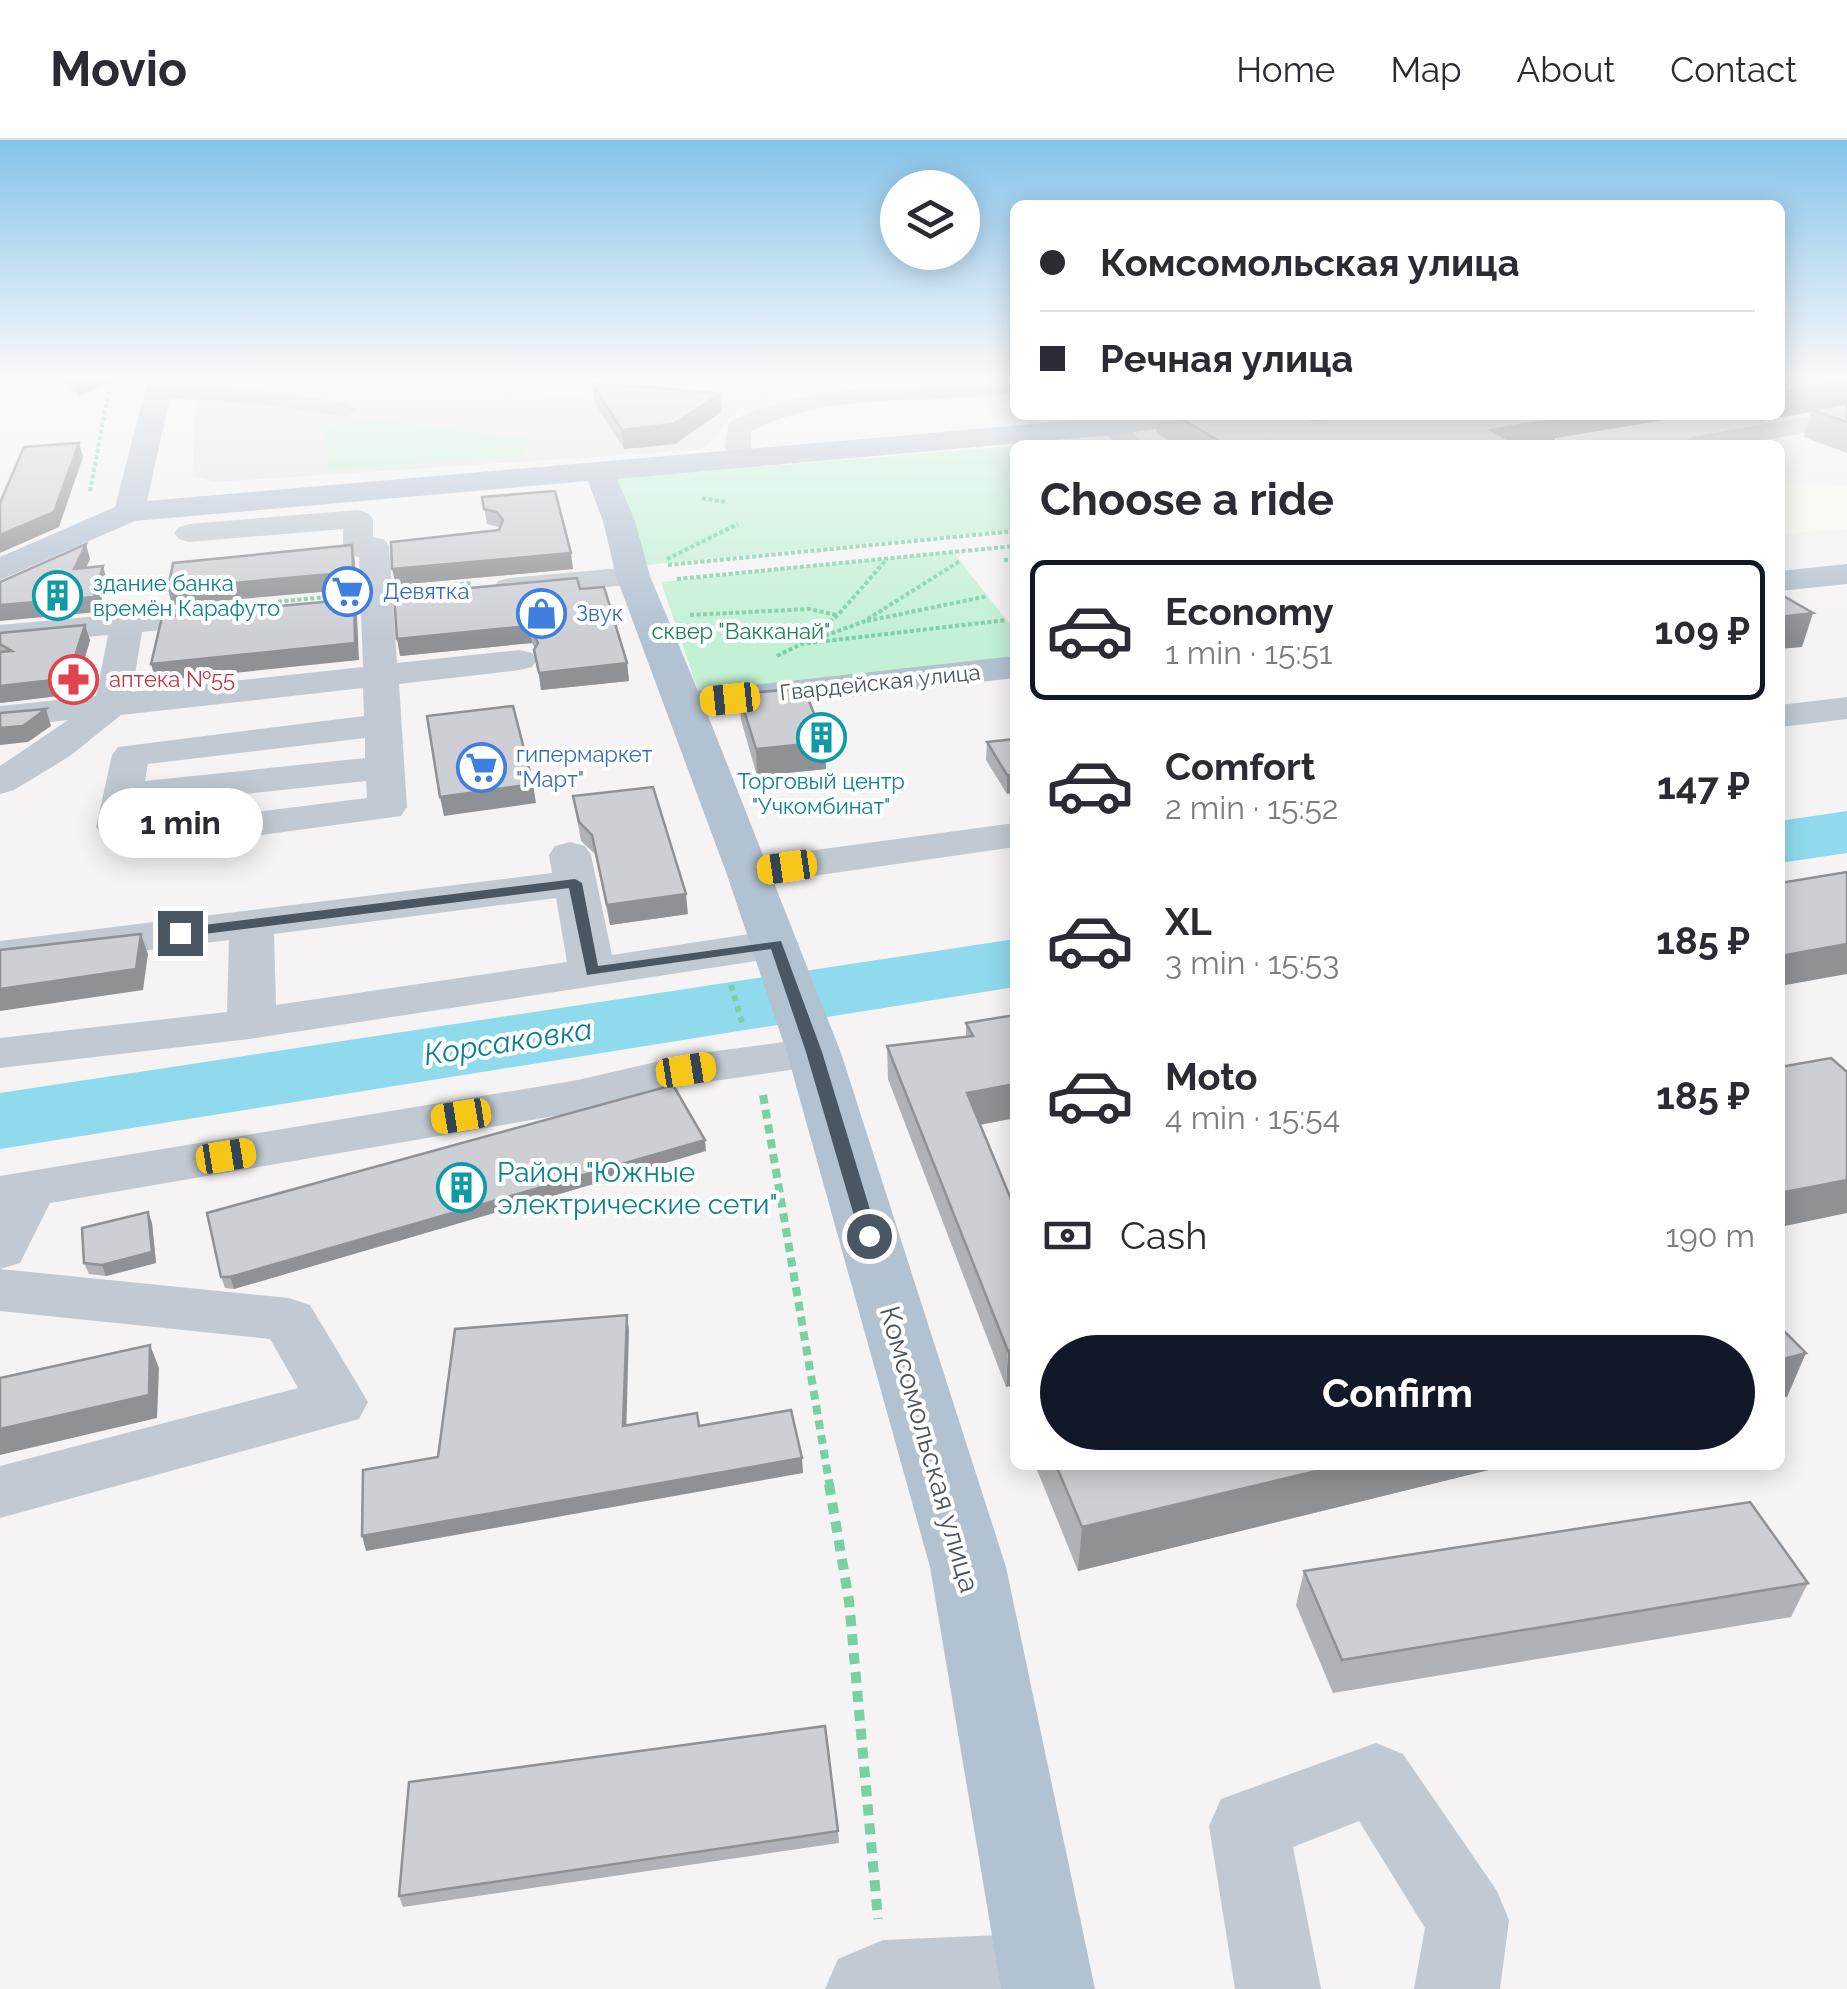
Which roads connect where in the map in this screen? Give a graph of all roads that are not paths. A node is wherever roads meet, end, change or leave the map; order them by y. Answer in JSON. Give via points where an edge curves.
{"nodes":[{"id":1,"x":140,"y":465,"type":"edge"},
{"id":2,"x":674,"y":465,"type":"edge"},
{"id":3,"x":599,"y":472,"type":"junction"},
{"id":4,"x":129,"y":512,"type":"junction"},
{"id":5,"x":414,"y":543,"type":"edge"},
{"id":6,"x":187,"y":547,"type":"dead end"},
{"id":7,"x":366,"y":547,"type":"junction"},
{"id":8,"x":649,"y":569,"type":"junction"},
{"id":9,"x":0,"y":570,"type":"edge"},
{"id":10,"x":1847,"y":574,"type":"edge"},
{"id":11,"x":1785,"y":580,"type":"edge"},
{"id":12,"x":478,"y":586,"type":"edge"},
{"id":13,"x":389,"y":597,"type":"junction"},
{"id":14,"x":338,"y":604,"type":"edge"},
{"id":15,"x":260,"y":607,"type":"edge"},
{"id":16,"x":127,"y":624,"type":"junction"},
{"id":17,"x":0,"y":635,"type":"edge"},
{"id":18,"x":520,"y":660,"type":"dead end"},
{"id":19,"x":1010,"y":668,"type":"edge"},
{"id":20,"x":378,"y":674,"type":"junction"},
{"id":21,"x":112,"y":704,"type":"junction"},
{"id":22,"x":685,"y":704,"type":"junction"},
{"id":23,"x":1847,"y":708,"type":"edge"},
{"id":24,"x":1785,"y":715,"type":"edge"},
{"id":25,"x":0,"y":717,"type":"edge"},
{"id":26,"x":382,"y":724,"type":"junction"},
{"id":27,"x":0,"y":782,"type":"edge"},
{"id":28,"x":1010,"y":836,"type":"edge"},
{"id":29,"x":749,"y":872,"type":"junction"},
{"id":30,"x":251,"y":924,"type":"junction"},
{"id":31,"x":0,"y":955,"type":"edge"},
{"id":32,"x":592,"y":972,"type":"junction"},
{"id":33,"x":781,"y":1016,"type":"junction"},
{"id":34,"x":249,"y":1024,"type":"junction"},
{"id":35,"x":0,"y":1052,"type":"edge"},
{"id":36,"x":15,"y":1192,"type":"edge"},
{"id":37,"x":0,"y":1248,"type":"edge"},
{"id":38,"x":0,"y":1290,"type":"edge"},
{"id":39,"x":0,"y":1492,"type":"edge"},
{"id":40,"x":1047,"y":1982,"type":"edge"},
{"id":41,"x":876,"y":1986,"type":"edge"},
{"id":42,"x":1278,"y":1989,"type":"edge"},
{"id":43,"x":1457,"y":1989,"type":"edge"}],
"edges":[{"from":1,"to":4,"type":"main road"},
{"from":2,"to":3,"type":"main road"},
{"from":3,"to":4,"type":"main road"},
{"from":3,"to":8,"type":"main road","name":"Комсомольская улица"},
{"from":4,"to":9,"type":"main road"},
{"from":5,"to":7,"type":"street"},
{"from":6,"to":7,"type":"street"},
{"from":7,"to":13,"type":"street"},
{"from":8,"to":12,"type":"street"},
{"from":8,"to":22,"type":"main road","name":"Комсомольская улица"},
{"from":10,"to":11,"type":"main road"},
{"from":13,"to":14,"type":"street"},
{"from":13,"to":20,"type":"street"},
{"from":15,"to":16,"type":"street"},
{"from":16,"to":17,"type":"street"},
{"from":16,"to":21,"type":"street"},
{"from":18,"to":20,"type":"street"},
{"from":19,"to":22,"type":"main road","name":"Гвардейская улица"},
{"from":20,"to":21,"type":"street"},
{"from":20,"to":26,"type":"street"},
{"from":21,"to":25,"type":"street"},
{"from":21,"to":27,"type":"street"},
{"from":22,"to":29,"type":"main road","name":"Комсомольская улица"},
{"from":23,"to":24,"type":"street"},
{"from":26,"to":26,"type":"street","via":[[131,755],[122,795],[384,768]]},
{"from":28,"to":29,"type":"street"},
{"from":29,"to":33,"type":"main road","name":"Комсомольская улица"},
{"from":30,"to":31,"type":"street"},
{"from":30,"to":32,"type":"street","via":[[573,869]]},
{"from":30,"to":34,"type":"street"},
{"from":32,"to":33,"type":"street"},
{"from":32,"to":34,"type":"street"},
{"from":33,"to":36,"type":"street","via":[[686,1070],[578,1096]]},
{"from":33,"to":40,"type":"main road","name":"Комсомольская улица","via":[[968,1567]]},
{"from":34,"to":35,"type":"street"},
{"from":36,"to":37,"type":"street"},
{"from":38,"to":39,"type":"street","via":[[290,1320],[337,1402]]},
{"from":40,"to":41,"type":"street"},
{"from":42,"to":43,"type":"street","via":[[1249,1826],[1376,1779],[1468,1920]]}]}
